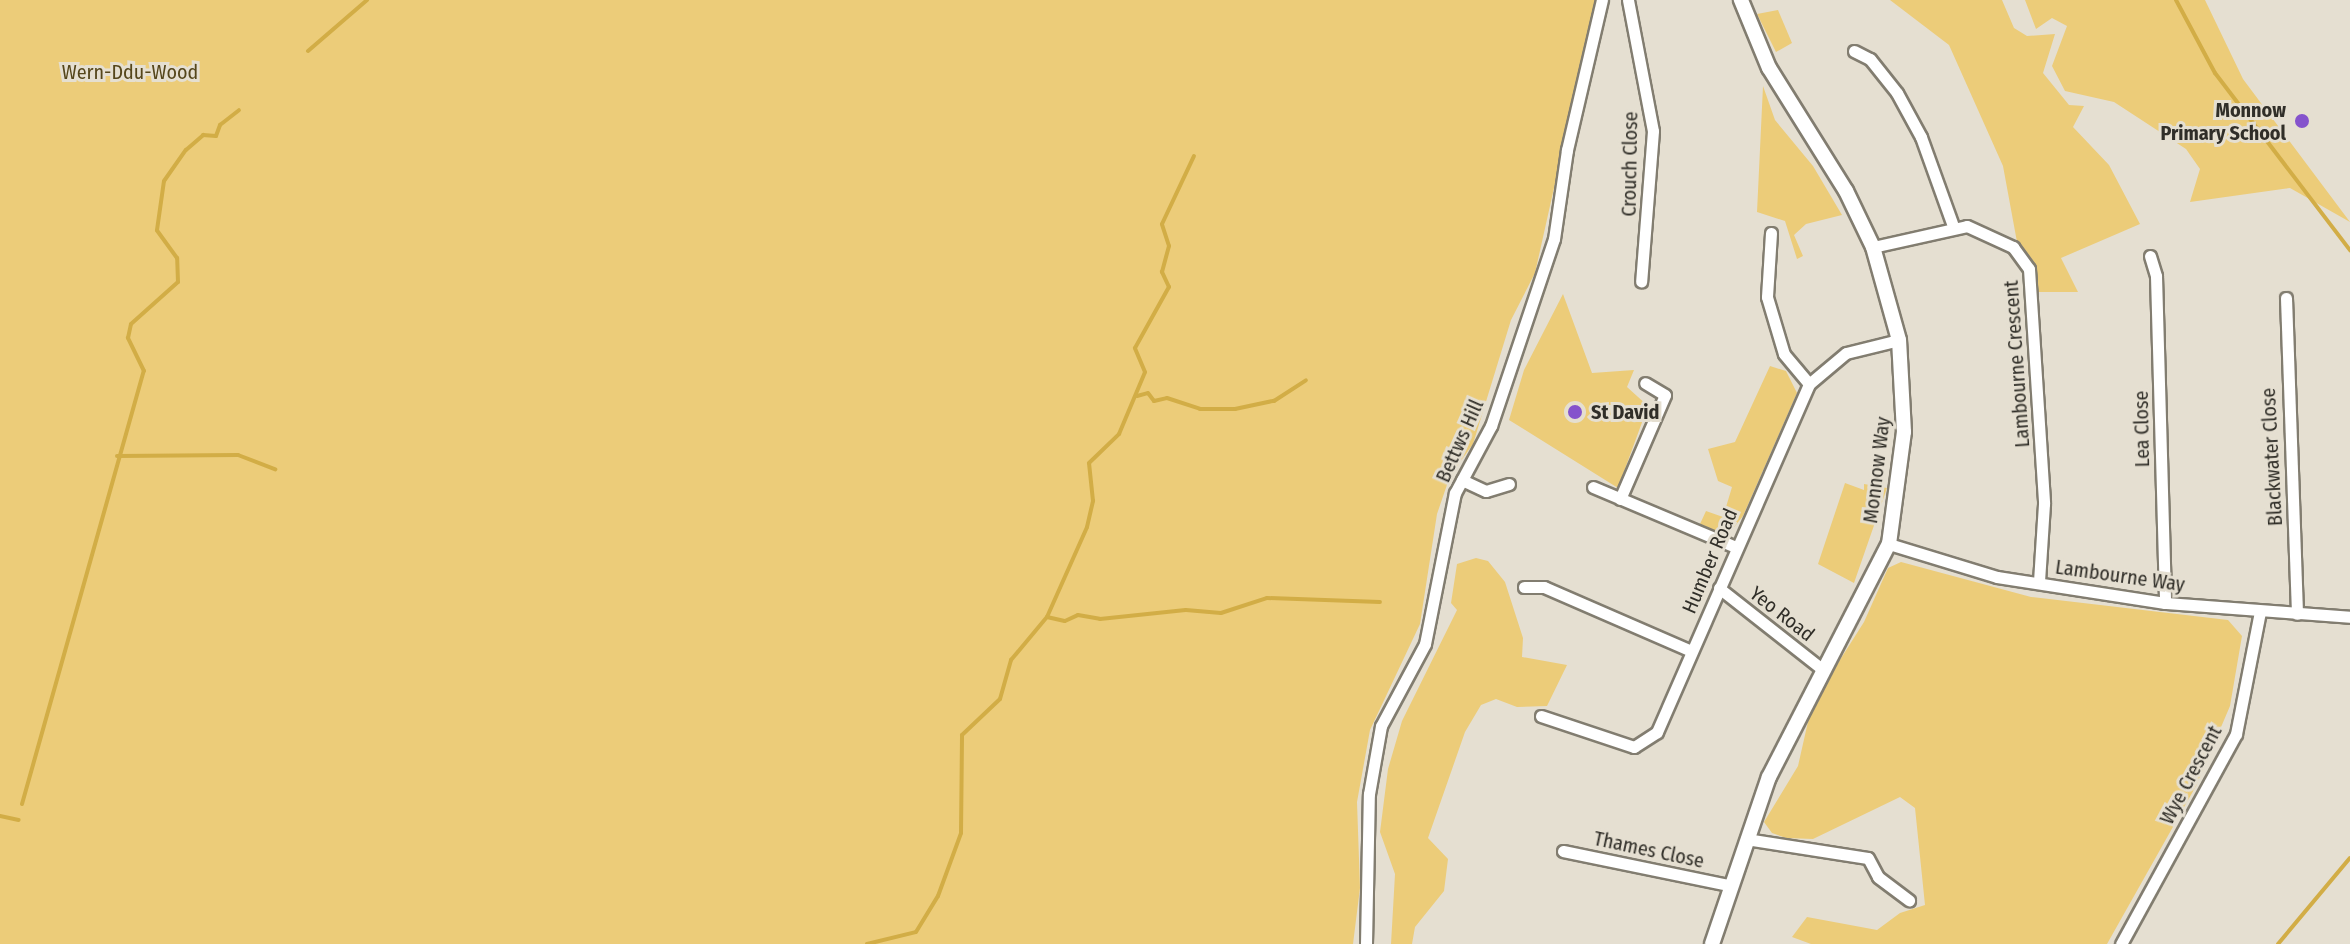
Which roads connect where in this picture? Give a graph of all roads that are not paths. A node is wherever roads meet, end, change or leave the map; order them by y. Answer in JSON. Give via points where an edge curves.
{"nodes":[{"id":1,"x":1602,"y":0,"type":"edge"},
{"id":2,"x":1628,"y":0,"type":"edge"},
{"id":3,"x":1741,"y":0,"type":"edge"},
{"id":4,"x":1854,"y":51,"type":"dead end"},
{"id":5,"x":1953,"y":226,"type":"junction"},
{"id":6,"x":1771,"y":233,"type":"dead end"},
{"id":7,"x":1873,"y":247,"type":"junction"},
{"id":8,"x":2150,"y":256,"type":"dead end"},
{"id":9,"x":1641,"y":282,"type":"dead end"},
{"id":10,"x":2286,"y":298,"type":"dead end"},
{"id":11,"x":1899,"y":340,"type":"junction"},
{"id":12,"x":1645,"y":383,"type":"dead end"},
{"id":13,"x":1809,"y":384,"type":"junction"},
{"id":14,"x":1462,"y":480,"type":"junction"},
{"id":15,"x":1509,"y":484,"type":"dead end"},
{"id":16,"x":1593,"y":487,"type":"dead end"},
{"id":17,"x":1620,"y":499,"type":"junction"},
{"id":18,"x":1889,"y":544,"type":"junction"},
{"id":19,"x":1736,"y":547,"type":"junction"},
{"id":20,"x":2039,"y":582,"type":"junction"},
{"id":21,"x":1524,"y":587,"type":"dead end"},
{"id":22,"x":1719,"y":588,"type":"junction"},
{"id":23,"x":2165,"y":603,"type":"junction"},
{"id":24,"x":2260,"y":612,"type":"junction"},
{"id":25,"x":2297,"y":614,"type":"junction"},
{"id":26,"x":2350,"y":617,"type":"edge"},
{"id":27,"x":1691,"y":651,"type":"junction"},
{"id":28,"x":1822,"y":669,"type":"junction"},
{"id":29,"x":1541,"y":716,"type":"dead end"},
{"id":30,"x":1746,"y":839,"type":"junction"},
{"id":31,"x":1563,"y":851,"type":"dead end"},
{"id":32,"x":1728,"y":885,"type":"junction"},
{"id":33,"x":1909,"y":900,"type":"dead end"},
{"id":34,"x":1366,"y":944,"type":"edge"},
{"id":35,"x":1712,"y":944,"type":"edge"},
{"id":36,"x":2121,"y":944,"type":"edge"}],
"edges":[{"from":1,"to":14,"type":"street","name":"Bettws Hill","via":[[1567,150],[1554,239],[1491,426]]},
{"from":2,"to":9,"type":"street","name":"Crouch Close","via":[[1653,131]]},
{"from":3,"to":7,"type":"street","name":"Monnow Way","via":[[1769,68],[1846,191]]},
{"from":4,"to":5,"type":"street","via":[[1870,59],[1897,93],[1921,137]]},
{"from":5,"to":7,"type":"street","name":"Lambourne Crescent"},
{"from":5,"to":20,"type":"street","name":"Lambourne Crescent","via":[[1984,231],[2004,242],[2029,269],[2044,504]]},
{"from":6,"to":13,"type":"street","via":[[1767,297],[1784,354]]},
{"from":7,"to":11,"type":"street","name":"Monnow Way"},
{"from":8,"to":23,"type":"street","name":"Lea Close","via":[[2156,276]]},
{"from":10,"to":25,"type":"street","name":"Blackwater Close"},
{"from":11,"to":13,"type":"street","name":"Humber Road","via":[[1846,353]]},
{"from":11,"to":18,"type":"street","name":"Monnow Way","via":[[1904,432]]},
{"from":12,"to":17,"type":"street","via":[[1665,395]]},
{"from":13,"to":19,"type":"street","name":"Humber Road"},
{"from":14,"to":15,"type":"street","via":[[1486,491]]},
{"from":14,"to":34,"type":"street","name":"Bettws Hill","via":[[1446,530],[1425,644],[1381,726],[1369,794]]},
{"from":16,"to":17,"type":"street"},
{"from":17,"to":19,"type":"street"},
{"from":18,"to":20,"type":"street","name":"Lambourne Way","via":[[1973,572]]},
{"from":18,"to":28,"type":"street","name":"Monnow Way"},
{"from":19,"to":22,"type":"street","name":"Humber Road"},
{"from":20,"to":23,"type":"street","name":"Lambourne Way"},
{"from":21,"to":27,"type":"street","via":[[1544,587]]},
{"from":22,"to":27,"type":"street","name":"Humber Road"},
{"from":22,"to":28,"type":"street","name":"Yeo Road"},
{"from":23,"to":24,"type":"street","name":"Lambourne Way"},
{"from":24,"to":25,"type":"street","name":"Lambourne Way"},
{"from":24,"to":36,"type":"street","name":"Wye Crescent","via":[[2236,734]]},
{"from":25,"to":26,"type":"street","name":"Lambourne Way"},
{"from":27,"to":29,"type":"street","name":"Humber Road","via":[[1657,732],[1647,742],[1623,745]]},
{"from":28,"to":30,"type":"street","name":"Monnow Way","via":[[1795,718]]},
{"from":30,"to":32,"type":"street","name":"Monnow Way"},
{"from":30,"to":33,"type":"street","via":[[1868,858],[1878,877]]},
{"from":31,"to":32,"type":"street","name":"Thames Close"},
{"from":32,"to":35,"type":"street","name":"Monnow Way"}]}
